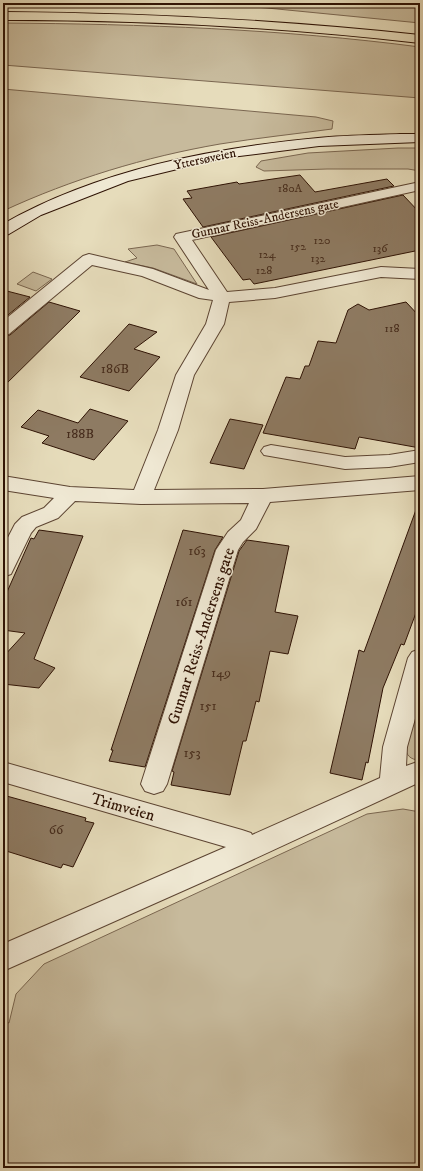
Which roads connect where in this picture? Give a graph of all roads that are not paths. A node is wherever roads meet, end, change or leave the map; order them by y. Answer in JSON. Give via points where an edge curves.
{"nodes":[{"id":1,"x":3,"y":16,"type":"edge"},
{"id":2,"x":420,"y":39,"type":"edge"},
{"id":3,"x":420,"y":138,"type":"edge"},
{"id":4,"x":420,"y":186,"type":"edge"},
{"id":5,"x":3,"y":231,"type":"edge"},
{"id":6,"x":420,"y":274,"type":"edge"},
{"id":7,"x":222,"y":297,"type":"junction"},
{"id":8,"x":3,"y":330,"type":"edge"},
{"id":9,"x":271,"y":451,"type":"dead end"},
{"id":10,"x":420,"y":456,"type":"edge"},
{"id":11,"x":3,"y":482,"type":"edge"},
{"id":12,"x":420,"y":483,"type":"edge"},
{"id":13,"x":70,"y":494,"type":"junction"},
{"id":14,"x":263,"y":496,"type":"junction"},
{"id":15,"x":141,"y":497,"type":"junction"},
{"id":16,"x":3,"y":569,"type":"edge"},
{"id":17,"x":420,"y":658,"type":"edge"},
{"id":18,"x":420,"y":771,"type":"edge"},
{"id":19,"x":3,"y":772,"type":"edge"},
{"id":20,"x":154,"y":784,"type":"dead end"},
{"id":21,"x":392,"y":784,"type":"junction"},
{"id":22,"x":242,"y":842,"type":"dead end"},
{"id":23,"x":3,"y":958,"type":"edge"}],
"edges":[{"from":1,"to":2,"type":"highway","via":[[200,20]]},
{"from":3,"to":5,"type":"street","name":"Yttersøveien","via":[[319,142],[223,154],[123,178],[36,212]]},
{"from":4,"to":7,"type":"street","name":"Gunnar Reiss-Andersens gate","via":[[182,237]]},
{"from":6,"to":7,"type":"street","via":[[382,272],[275,293]]},
{"from":7,"to":8,"type":"street","via":[[205,294],[147,272],[89,260]]},
{"from":7,"to":15,"type":"street","via":[[215,324],[185,375],[168,430]]},
{"from":9,"to":10,"type":"street","via":[[344,463],[389,461]]},
{"from":11,"to":13,"type":"street"},
{"from":12,"to":14,"type":"street"},
{"from":13,"to":15,"type":"street"},
{"from":13,"to":16,"type":"street","via":[[51,513],[29,522],[22,529]]},
{"from":14,"to":15,"type":"street"},
{"from":14,"to":20,"type":"street","name":"Gunnar Reiss-Andersens gate","via":[[249,524],[235,537],[227,550]]},
{"from":17,"to":21,"type":"street","via":[[395,747]]},
{"from":18,"to":21,"type":"street"},
{"from":19,"to":22,"type":"street","name":"Trimveien"},
{"from":21,"to":23,"type":"street"}]}
